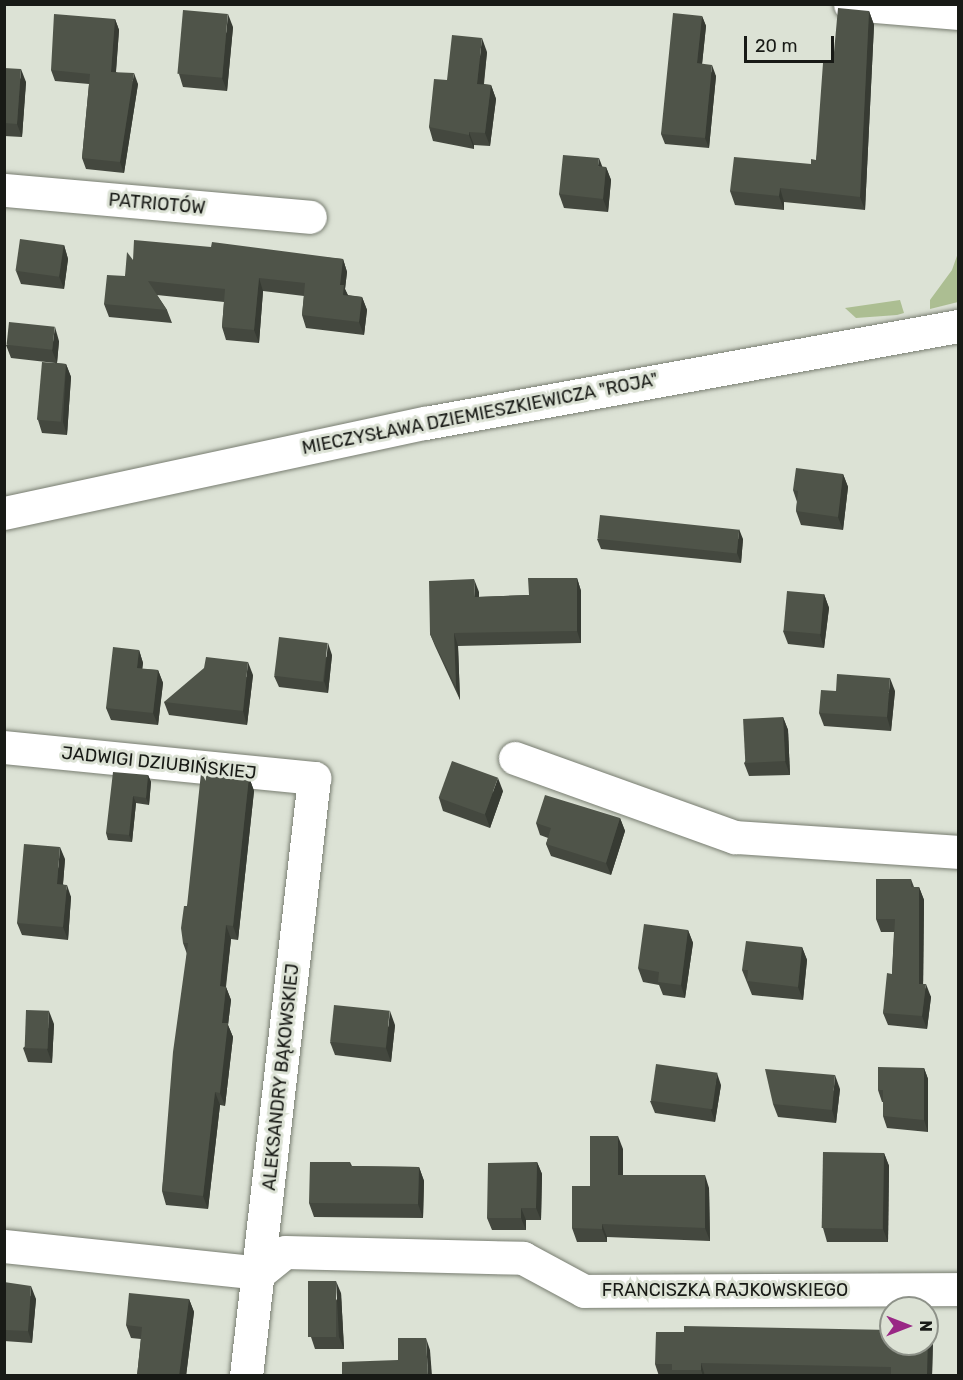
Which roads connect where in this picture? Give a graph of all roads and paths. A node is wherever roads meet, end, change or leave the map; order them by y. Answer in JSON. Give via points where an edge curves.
{"nodes":[{"id":1,"x":850,"y":4,"type":"edge"},
{"id":2,"x":958,"y":13,"type":"edge"},
{"id":3,"x":4,"y":190,"type":"edge"},
{"id":4,"x":310,"y":217,"type":"dead end"},
{"id":5,"x":958,"y":326,"type":"edge"},
{"id":6,"x":4,"y":513,"type":"edge"},
{"id":7,"x":4,"y":747,"type":"edge"},
{"id":8,"x":515,"y":758,"type":"dead end"},
{"id":9,"x":314,"y":778,"type":"joint"},
{"id":10,"x":958,"y":852,"type":"edge"},
{"id":11,"x":4,"y":1246,"type":"edge"},
{"id":12,"x":259,"y":1273,"type":"junction"},
{"id":13,"x":958,"y":1289,"type":"edge"},
{"id":14,"x":246,"y":1376,"type":"edge"}],
"edges":[{"from":1,"to":2,"type":"street"},
{"from":3,"to":4,"type":"street","name":"PATRIOTÓW"},
{"from":5,"to":6,"type":"street","name":"MIECZYSŁAWA DZIEMIESZKIEWICZA \"ROJA\"","via":[[459,417]]},
{"from":7,"to":9,"type":"street","name":"JADWIGI DZIUBIŃSKIEJ"},
{"from":8,"to":10,"type":"street","via":[[735,837]]},
{"from":9,"to":12,"type":"street","name":"ALEKSANDRY BĄKOWSKIEJ"},
{"from":11,"to":12,"type":"street"},
{"from":12,"to":13,"type":"street","name":"FRANCISZKA RAJKOWSKIEGO","via":[[285,1252],[523,1258],[584,1291]]},
{"from":12,"to":14,"type":"street","name":"ALEKSANDRY BĄKOWSKIEJ"}]}
